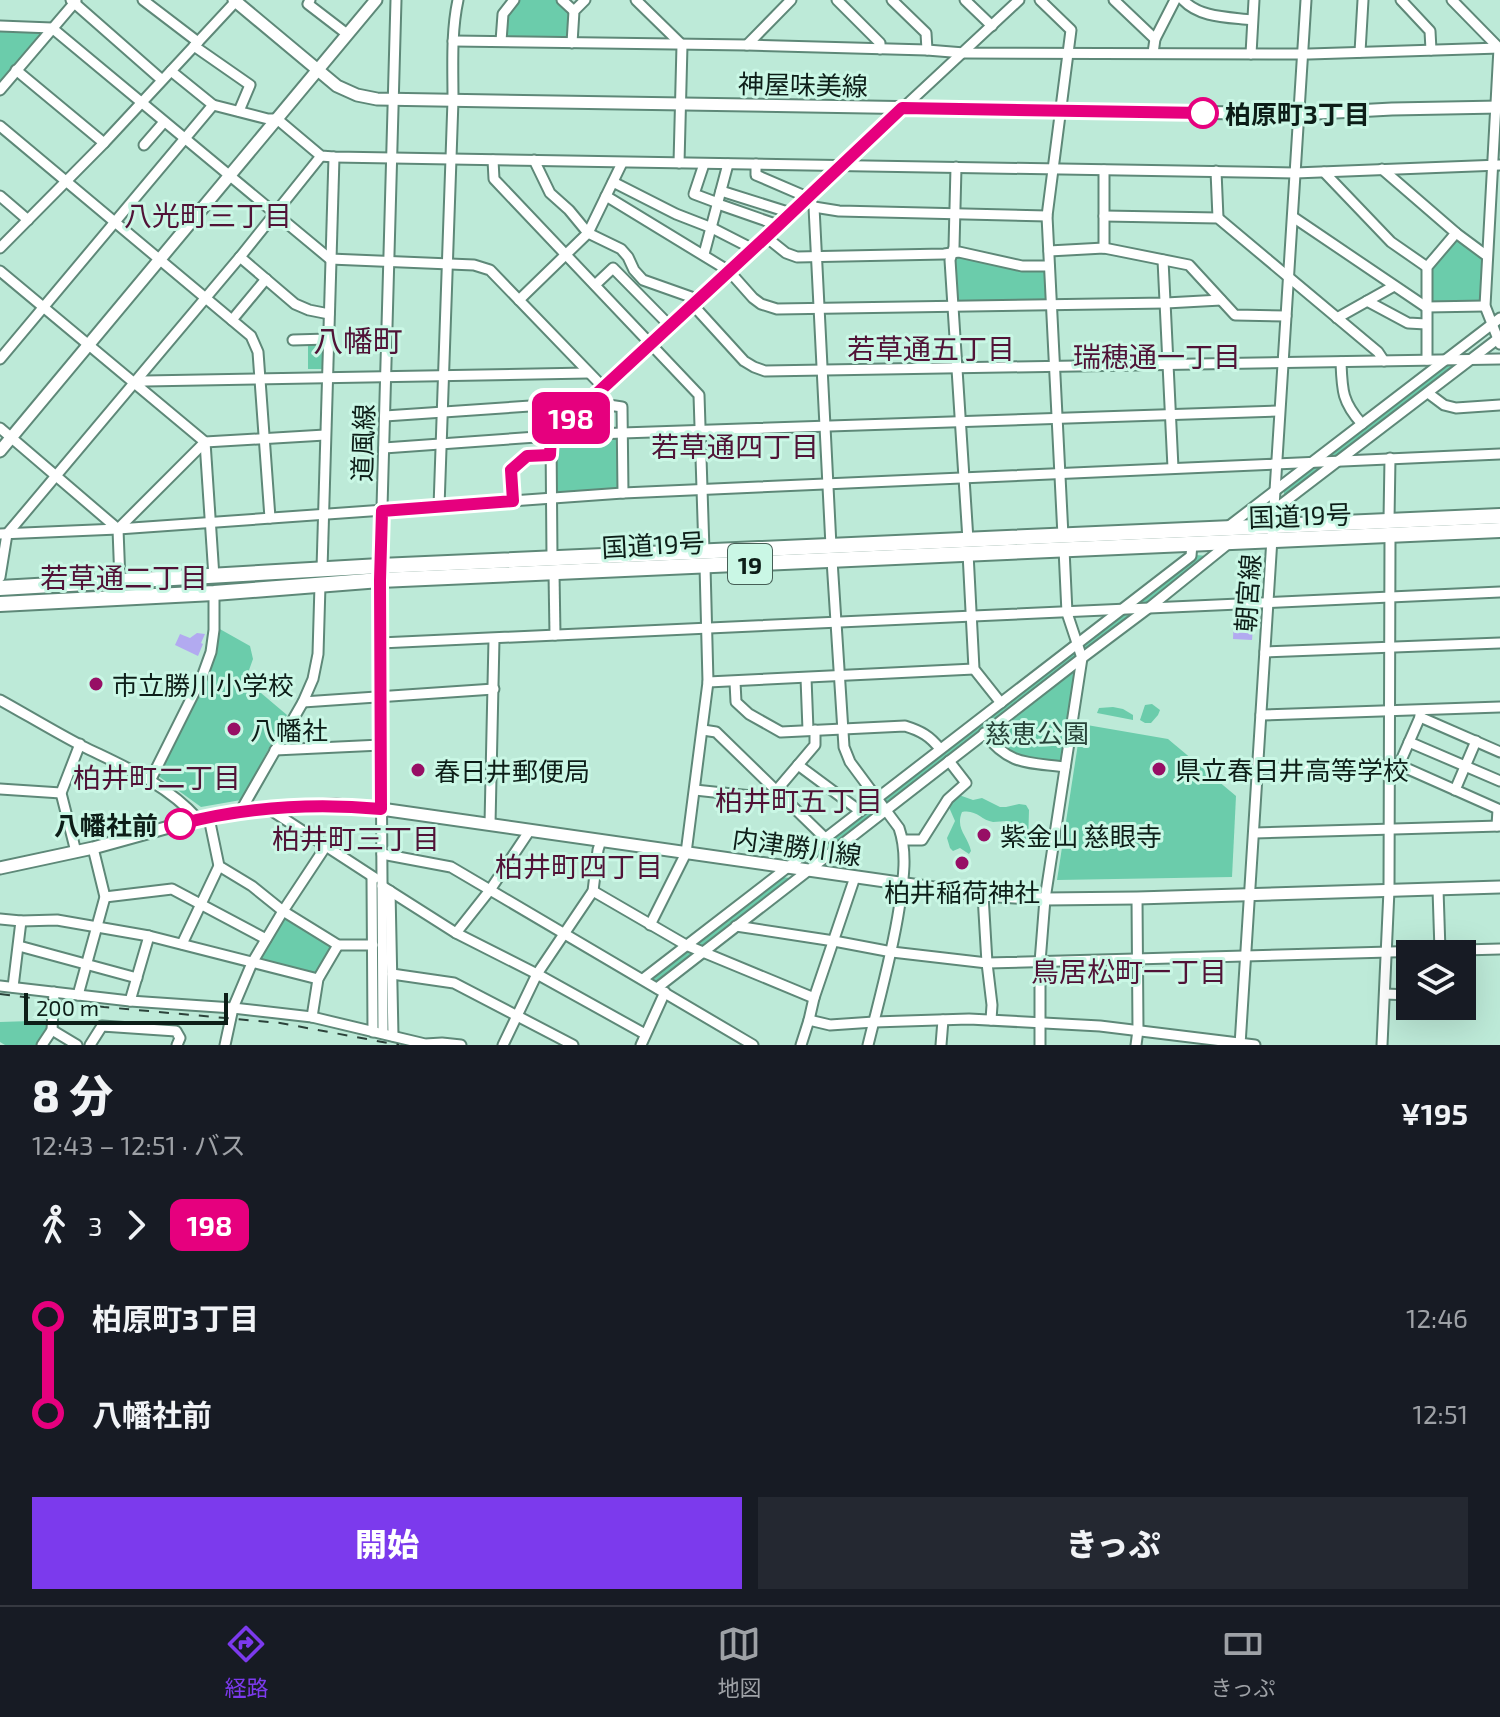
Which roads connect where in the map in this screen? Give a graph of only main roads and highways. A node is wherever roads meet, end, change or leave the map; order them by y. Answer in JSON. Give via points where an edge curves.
{"nodes":[{"id":1,"x":376,"y":0,"type":"edge"},
{"id":2,"x":236,"y":1,"type":"edge"},
{"id":3,"x":317,"y":71,"type":"junction"},
{"id":4,"x":1498,"y":107,"type":"edge"},
{"id":5,"x":0,"y":451,"type":"edge"},
{"id":6,"x":1500,"y":516,"type":"edge"},
{"id":7,"x":1390,"y":528,"type":"junction"},
{"id":8,"x":1500,"y":530,"type":"edge"},
{"id":9,"x":1229,"y":535,"type":"junction"},
{"id":10,"x":1063,"y":542,"type":"junction"},
{"id":11,"x":321,"y":577,"type":"junction"},
{"id":12,"x":0,"y":588,"type":"edge"},
{"id":13,"x":0,"y":604,"type":"edge"},
{"id":14,"x":0,"y":868,"type":"edge"},
{"id":15,"x":1500,"y":887,"type":"edge"}],
"edges":[{"from":1,"to":3,"type":"main road"},
{"from":2,"to":3,"type":"main road","name":"神屋味美線"},
{"from":3,"to":4,"type":"main road","name":"神屋味美線","via":[[337,86],[377,99],[1299,114]]},
{"from":3,"to":5,"type":"main road"},
{"from":6,"to":7,"type":"highway","name":"国道19号","number":"19"},
{"from":7,"to":8,"type":"highway","name":"国道19号","number":"19"},
{"from":7,"to":9,"type":"highway","name":"国道19号","number":"19"},
{"from":9,"to":10,"type":"highway","name":"国道19号","number":"19"},
{"from":9,"to":10,"type":"highway","name":"国道19号","number":"19","via":[[1192,544]]},
{"from":10,"to":11,"type":"highway","name":"国道19号","number":"19"},
{"from":11,"to":12,"type":"highway","name":"国道19号","number":"19"},
{"from":11,"to":13,"type":"highway","name":"国道19号","number":"19","via":[[214,593]]},
{"from":14,"to":15,"type":"main road","name":"内津勝川線","via":[[203,818],[336,805],[983,895],[1137,898]]}]}
